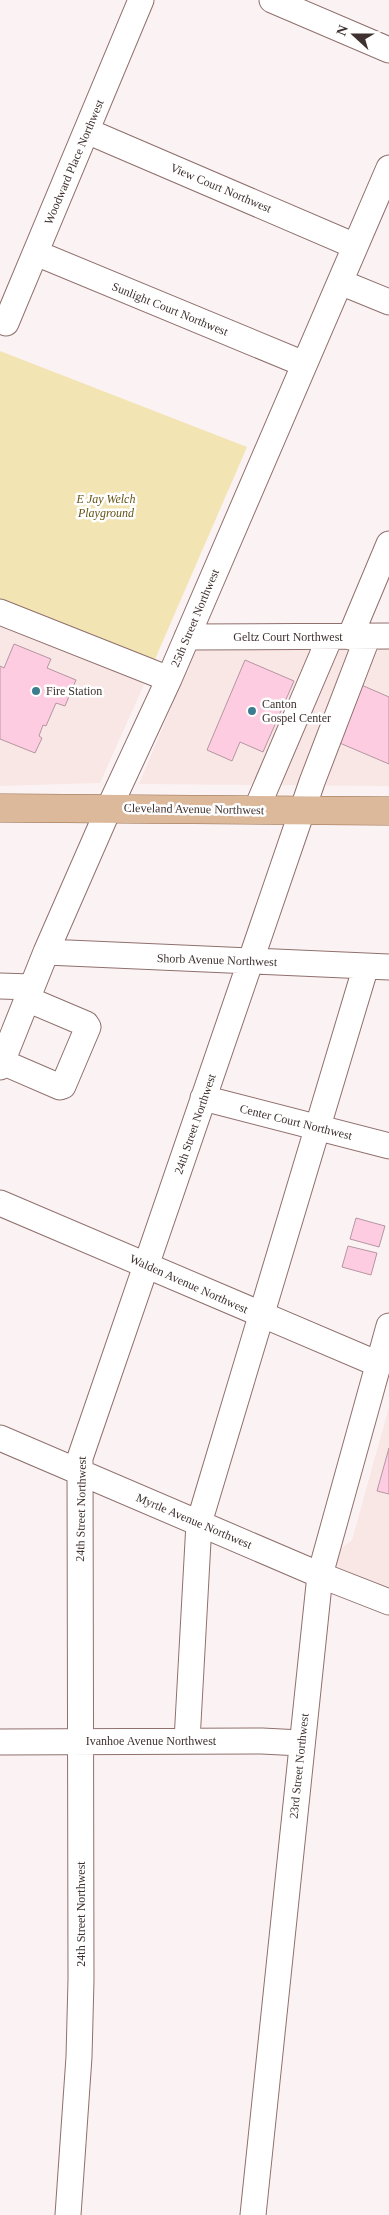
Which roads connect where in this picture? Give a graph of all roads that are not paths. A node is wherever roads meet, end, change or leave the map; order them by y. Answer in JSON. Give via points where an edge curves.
{"nodes":[{"id":1,"x":141,"y":0,"type":"edge"},
{"id":2,"x":272,"y":0,"type":"edge"},
{"id":3,"x":389,"y":50,"type":"edge"},
{"id":4,"x":87,"y":130,"type":"junction"},
{"id":5,"x":389,"y":168,"type":"edge"},
{"id":6,"x":355,"y":246,"type":"junction"},
{"id":7,"x":36,"y":253,"type":"junction"},
{"id":8,"x":340,"y":282,"type":"junction"},
{"id":9,"x":389,"y":302,"type":"edge"},
{"id":10,"x":6,"y":324,"type":"dead end"},
{"id":11,"x":304,"y":364,"type":"junction"},
{"id":12,"x":389,"y":544,"type":"edge"},
{"id":13,"x":0,"y":612,"type":"edge"},
{"id":14,"x":359,"y":636,"type":"edge"},
{"id":15,"x":187,"y":637,"type":"junction"},
{"id":16,"x":169,"y":679,"type":"junction"},
{"id":17,"x":0,"y":808,"type":"edge"},
{"id":18,"x":109,"y":808,"type":"junction"},
{"id":19,"x":256,"y":810,"type":"junction"},
{"id":20,"x":302,"y":810,"type":"junction"},
{"id":21,"x":389,"y":811,"type":"edge"},
{"id":22,"x":46,"y":952,"type":"junction"},
{"id":23,"x":250,"y":962,"type":"junction"},
{"id":24,"x":378,"y":966,"type":"edge"},
{"id":25,"x":0,"y":986,"type":"edge"},
{"id":26,"x":29,"y":993,"type":"junction"},
{"id":27,"x":1,"y":1064,"type":"edge"},
{"id":28,"x":203,"y":1098,"type":"junction"},
{"id":29,"x":318,"y":1128,"type":"junction"},
{"id":30,"x":389,"y":1146,"type":"edge"},
{"id":31,"x":0,"y":1203,"type":"edge"},
{"id":32,"x":146,"y":1265,"type":"junction"},
{"id":33,"x":260,"y":1315,"type":"junction"},
{"id":34,"x":389,"y":1326,"type":"edge"},
{"id":35,"x":378,"y":1364,"type":"junction"},
{"id":36,"x":0,"y":1438,"type":"edge"},
{"id":37,"x":79,"y":1471,"type":"junction"},
{"id":38,"x":199,"y":1523,"type":"junction"},
{"id":39,"x":320,"y":1575,"type":"junction"},
{"id":40,"x":387,"y":1599,"type":"edge"},
{"id":41,"x":187,"y":1741,"type":"junction"},
{"id":42,"x":0,"y":1742,"type":"edge"},
{"id":43,"x":81,"y":1742,"type":"junction"},
{"id":44,"x":301,"y":1743,"type":"junction"},
{"id":45,"x":68,"y":2215,"type":"edge"},
{"id":46,"x":253,"y":2215,"type":"edge"}],
"edges":[{"from":1,"to":4,"type":"street","name":"Woodward Place Northwest"},
{"from":2,"to":3,"type":"street"},
{"from":4,"to":6,"type":"street","name":"View Court Northwest"},
{"from":4,"to":7,"type":"street","name":"Woodward Place Northwest"},
{"from":5,"to":6,"type":"street","name":"25th Street Northwest"},
{"from":6,"to":8,"type":"street","name":"25th Street Northwest"},
{"from":7,"to":10,"type":"street","name":"Woodward Place Northwest"},
{"from":7,"to":11,"type":"street","name":"Sunlight Court Northwest"},
{"from":8,"to":9,"type":"street"},
{"from":8,"to":11,"type":"street","name":"25th Street Northwest"},
{"from":11,"to":15,"type":"street","name":"25th Street Northwest"},
{"from":12,"to":14,"type":"street"},
{"from":13,"to":16,"type":"street"},
{"from":14,"to":15,"type":"street","name":"Geltz Court Northwest"},
{"from":14,"to":19,"type":"street"},
{"from":14,"to":20,"type":"street","name":"24th Street Northwest"},
{"from":15,"to":16,"type":"street","name":"25th Street Northwest"},
{"from":16,"to":18,"type":"street","name":"25th Street Northwest"},
{"from":17,"to":18,"type":"main road","name":"Cleveland Avenue Northwest"},
{"from":18,"to":19,"type":"main road","name":"Cleveland Avenue Northwest"},
{"from":18,"to":22,"type":"street","name":"25th Street Northwest"},
{"from":19,"to":20,"type":"main road","name":"Cleveland Avenue Northwest"},
{"from":20,"to":21,"type":"main road","name":"Cleveland Avenue Northwest"},
{"from":20,"to":23,"type":"street","name":"24th Street Northwest"},
{"from":22,"to":23,"type":"street","name":"Shorb Avenue Northwest"},
{"from":22,"to":26,"type":"street","name":"25th Street Northwest"},
{"from":23,"to":24,"type":"street","name":"Shorb Avenue Northwest"},
{"from":23,"to":28,"type":"street","name":"24th Street Northwest"},
{"from":24,"to":29,"type":"street"},
{"from":25,"to":26,"type":"street"},
{"from":26,"to":27,"type":"street","name":"25th Street Northwest"},
{"from":26,"to":27,"type":"street","via":[[88,1027],[63,1086]]},
{"from":28,"to":29,"type":"street","name":"Center Court Northwest"},
{"from":28,"to":32,"type":"street","name":"24th Street Northwest"},
{"from":29,"to":30,"type":"street","name":"Center Court Northwest"},
{"from":29,"to":33,"type":"street"},
{"from":31,"to":32,"type":"street","name":"Walden Avenue Northwest"},
{"from":32,"to":33,"type":"street","name":"Walden Avenue Northwest"},
{"from":32,"to":37,"type":"street","name":"24th Street Northwest","via":[[83,1444]]},
{"from":33,"to":35,"type":"street","name":"Walden Avenue Northwest"},
{"from":33,"to":38,"type":"street"},
{"from":34,"to":35,"type":"street","name":"23rd Street Northwest"},
{"from":35,"to":39,"type":"street","name":"23rd Street Northwest"},
{"from":36,"to":37,"type":"street","name":"Myrtle Avenue Northwest"},
{"from":37,"to":38,"type":"street","name":"Myrtle Avenue Northwest"},
{"from":37,"to":43,"type":"street","name":"24th Street Northwest"},
{"from":38,"to":39,"type":"street","name":"Myrtle Avenue Northwest"},
{"from":38,"to":41,"type":"street"},
{"from":39,"to":40,"type":"street","name":"Myrtle Avenue Northwest"},
{"from":39,"to":44,"type":"street","name":"23rd Street Northwest"},
{"from":41,"to":43,"type":"street","name":"Ivanhoe Avenue Northwest"},
{"from":41,"to":44,"type":"street","name":"Ivanhoe Avenue Northwest"},
{"from":42,"to":43,"type":"street","name":"Ivanhoe Avenue Northwest"},
{"from":43,"to":45,"type":"street","name":"24th Street Northwest","via":[[79,2057]]},
{"from":44,"to":46,"type":"street","name":"23rd Street Northwest"}]}
